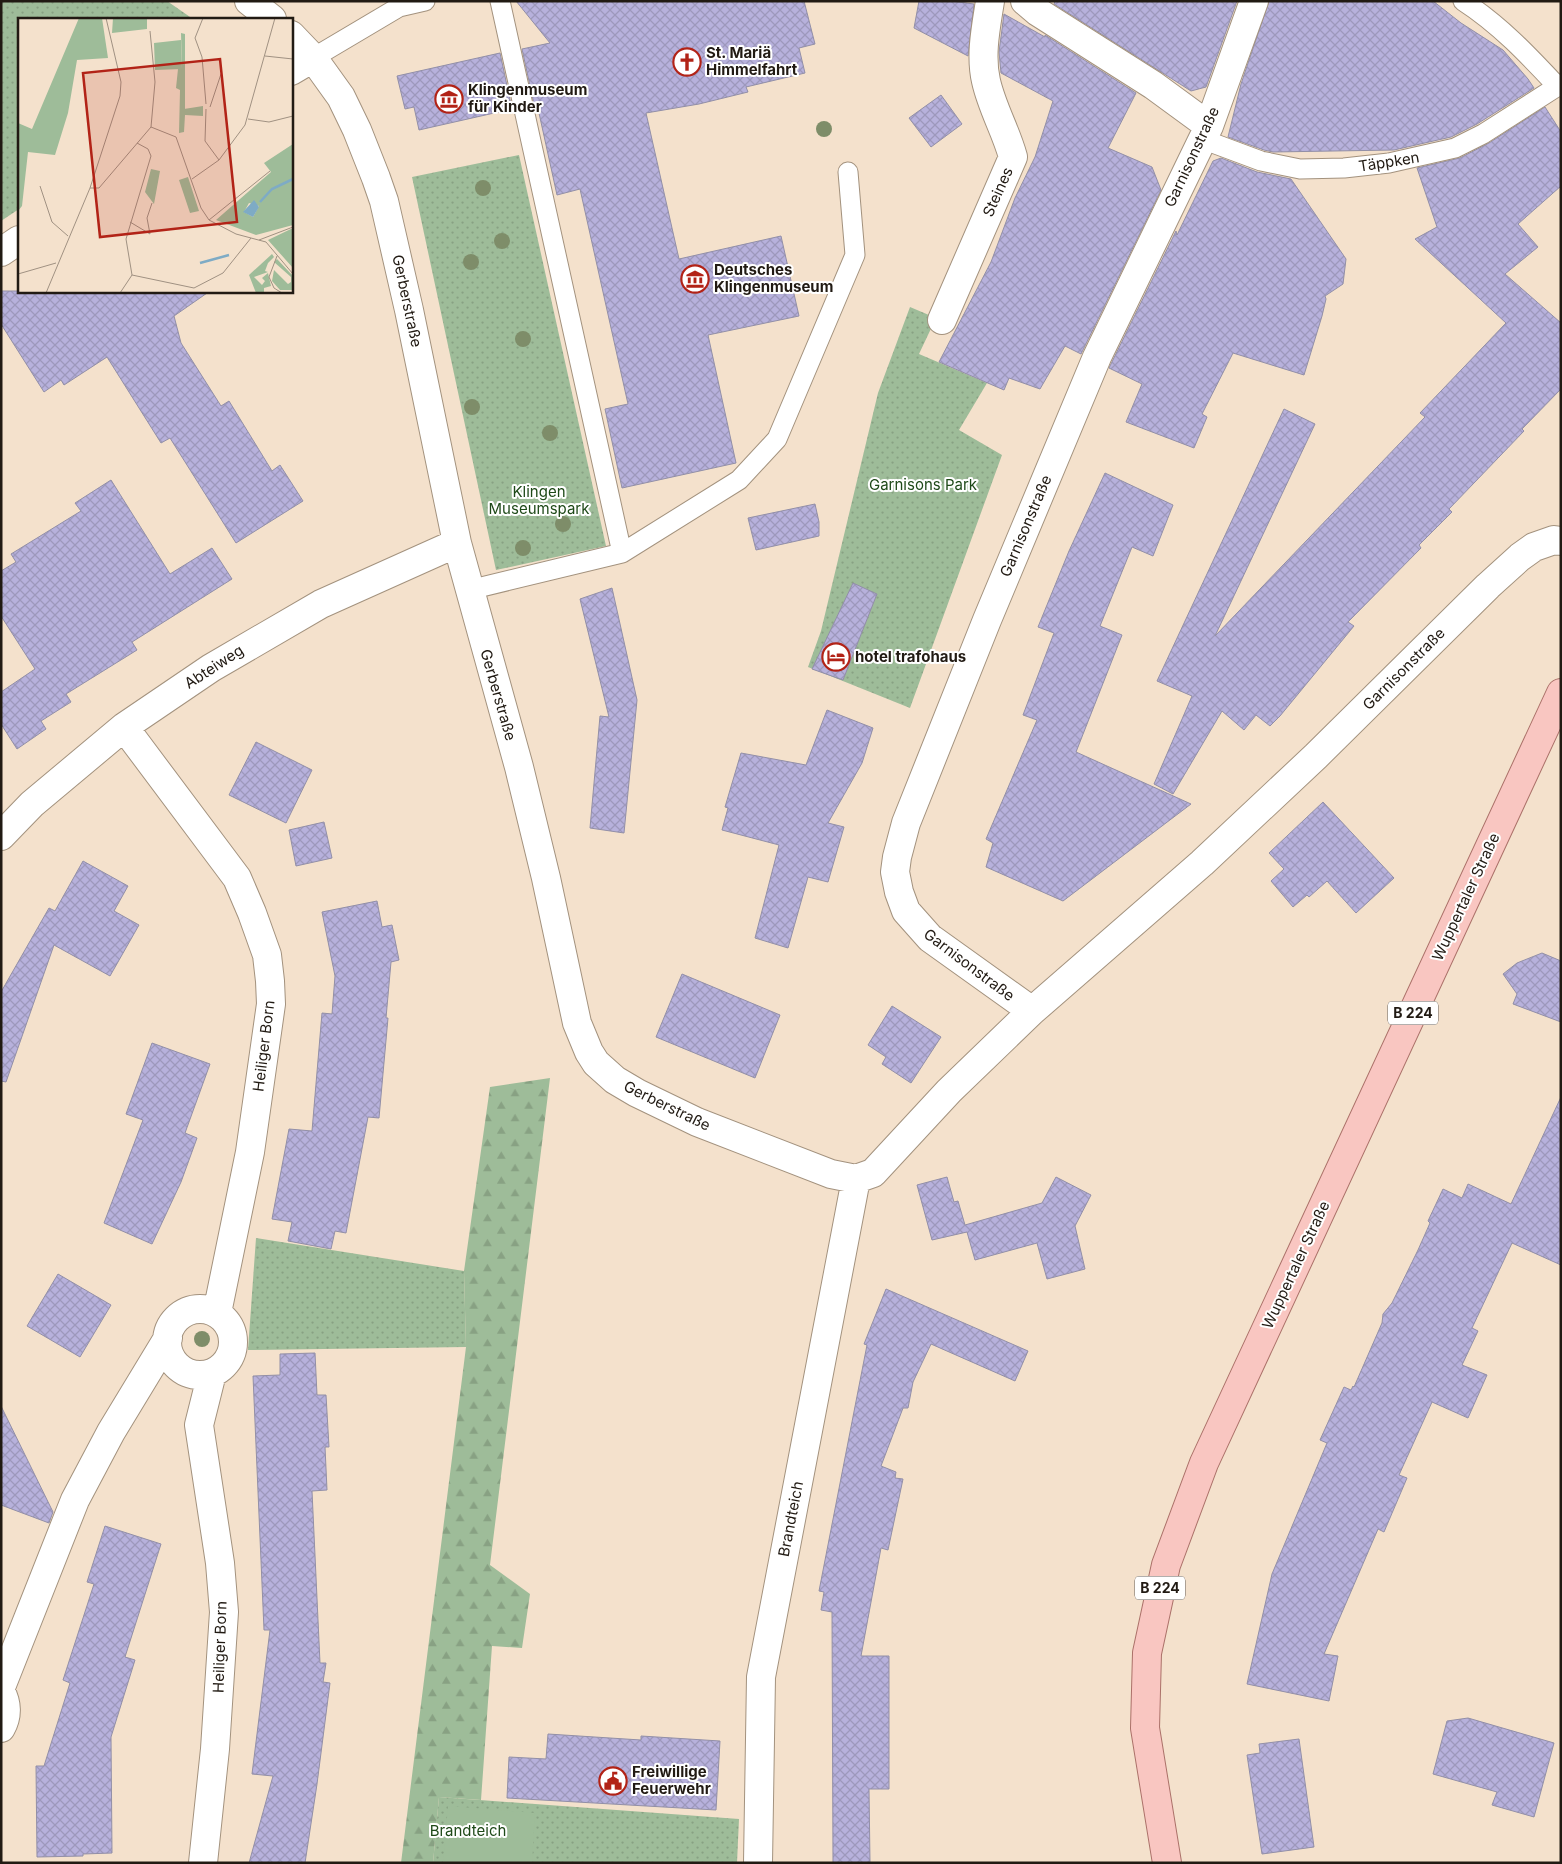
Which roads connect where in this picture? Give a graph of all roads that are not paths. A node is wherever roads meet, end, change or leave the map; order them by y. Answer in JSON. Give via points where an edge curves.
{"nodes":[{"id":1,"x":249,"y":1,"type":"edge"},
{"id":2,"x":425,"y":1,"type":"edge"},
{"id":3,"x":500,"y":1,"type":"edge"},
{"id":4,"x":990,"y":1,"type":"edge"},
{"id":5,"x":1025,"y":1,"type":"edge"},
{"id":6,"x":1254,"y":1,"type":"edge"},
{"id":7,"x":1463,"y":1,"type":"edge"},
{"id":8,"x":271,"y":18,"type":"edge"},
{"id":9,"x":292,"y":37,"type":"edge"},
{"id":10,"x":302,"y":64,"type":"edge"},
{"id":11,"x":1559,"y":86,"type":"edge"},
{"id":12,"x":1206,"y":133,"type":"junction"},
{"id":13,"x":848,"y":172,"type":"dead end"},
{"id":14,"x":18,"y":241,"type":"edge"},
{"id":15,"x":1,"y":252,"type":"edge"},
{"id":16,"x":942,"y":320,"type":"dead end"},
{"id":17,"x":1561,"y":541,"type":"edge"},
{"id":18,"x":457,"y":543,"type":"junction"},
{"id":19,"x":622,"y":553,"type":"junction"},
{"id":20,"x":469,"y":590,"type":"junction"},
{"id":21,"x":1561,"y":694,"type":"edge"},
{"id":22,"x":124,"y":727,"type":"junction"},
{"id":23,"x":1,"y":836,"type":"edge"},
{"id":24,"x":1032,"y":1011,"type":"junction"},
{"id":25,"x":856,"y":1179,"type":"junction"},
{"id":26,"x":217,"y":1313,"type":"junction"},
{"id":27,"x":168,"y":1338,"type":"junction"},
{"id":28,"x":212,"y":1373,"type":"junction"},
{"id":29,"x":1,"y":1687,"type":"edge"},
{"id":30,"x":1,"y":1692,"type":"edge"},
{"id":31,"x":1,"y":1728,"type":"edge"},
{"id":32,"x":203,"y":1863,"type":"edge"},
{"id":33,"x":758,"y":1863,"type":"edge"},
{"id":34,"x":1167,"y":1863,"type":"edge"}],
"edges":[{"from":1,"to":8,"type":"street"},
{"from":2,"to":10,"type":"lane","via":[[399,8]]},
{"from":3,"to":19,"type":"lane"},
{"from":4,"to":16,"type":"street","name":"Steines","via":[[984,47],[986,80],[1013,157]]},
{"from":5,"to":12,"type":"street","name":"Täppken","via":[[1153,85]]},
{"from":6,"to":12,"type":"street","name":"Garnisonstraße"},
{"from":7,"to":11,"type":"lane","via":[[1493,22]]},
{"from":9,"to":10,"type":"street","name":"Gerberstraße"},
{"from":10,"to":18,"type":"street","name":"Gerberstraße","via":[[340,97],[357,130],[384,201]]},
{"from":11,"to":12,"type":"lane","name":"Täppken","via":[[1456,148],[1389,163],[1300,169],[1260,161]]},
{"from":12,"to":24,"type":"street","name":"Garnisonstraße","via":[[1097,357],[944,725],[906,823],[897,856],[895,872],[899,892],[906,911],[920,928]]},
{"from":13,"to":19,"type":"lane","via":[[855,255],[776,438],[739,480]]},
{"from":14,"to":15,"type":"street"},
{"from":17,"to":24,"type":"street","name":"Garnisonstraße","via":[[1534,547],[1520,556],[1230,837]]},
{"from":18,"to":20,"type":"street","name":"Gerberstraße"},
{"from":18,"to":22,"type":"street","name":"Abteiweg","via":[[322,604],[271,632]]},
{"from":19,"to":20,"type":"lane"},
{"from":20,"to":25,"type":"street","name":"Gerberstraße","via":[[521,776],[577,1023],[592,1057],[615,1080],[697,1122],[831,1174]]},
{"from":21,"to":34,"type":"main road","name":"Wuppertaler Straße","number":"B 224","via":[[1204,1463],[1166,1565],[1147,1653],[1146,1728]]},
{"from":22,"to":23,"type":"street","name":"Abteiweg","via":[[32,804]]},
{"from":22,"to":26,"type":"street","name":"Heiliger Born","via":[[237,878],[267,955],[271,1004],[250,1152]]},
{"from":24,"to":25,"type":"street","name":"Garnisonstraße","via":[[873,1173]]},
{"from":25,"to":33,"type":"street","name":"Brandteich","via":[[761,1678]]},
{"from":26,"to":27,"type":"street","via":[[196,1309],[186,1312],[177,1318]]},
{"from":26,"to":28,"type":"street","via":[[231,1329],[233,1340],[228,1359]]},
{"from":27,"to":28,"type":"street","via":[[168,1349],[179,1368],[189,1374]]},
{"from":27,"to":29,"type":"street","via":[[111,1432],[75,1500]]},
{"from":28,"to":32,"type":"street","name":"Heiliger Born","via":[[199,1425],[220,1563],[224,1612]]},
{"from":30,"to":31,"type":"street","via":[[6,1712]]}]}
